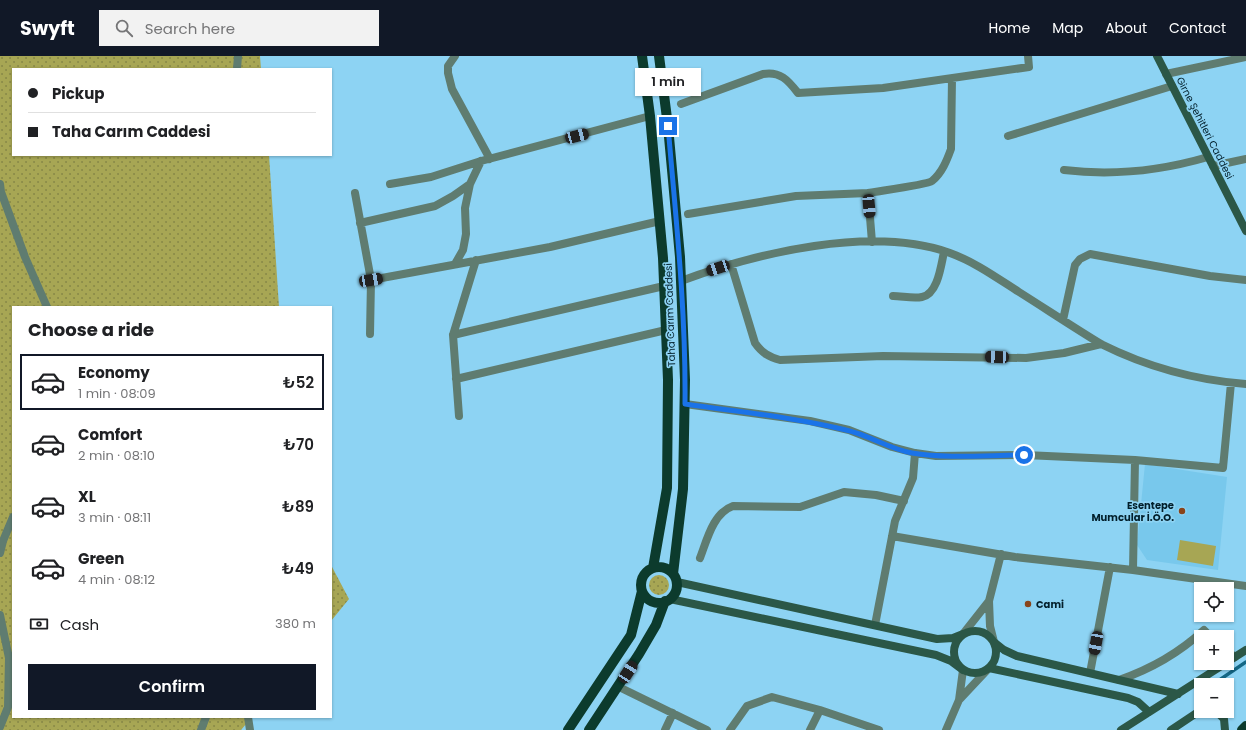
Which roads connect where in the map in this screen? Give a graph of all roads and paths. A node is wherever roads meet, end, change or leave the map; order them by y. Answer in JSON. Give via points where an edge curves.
{"nodes":[{"id":1,"x":238,"y":56,"type":"edge"},
{"id":2,"x":455,"y":56,"type":"edge"},
{"id":3,"x":642,"y":56,"type":"edge"},
{"id":4,"x":658,"y":56,"type":"edge"},
{"id":5,"x":1028,"y":56,"type":"edge"},
{"id":6,"x":1157,"y":56,"type":"edge"},
{"id":7,"x":1246,"y":57,"type":"edge"},
{"id":8,"x":237,"y":68,"type":"edge"},
{"id":9,"x":1166,"y":74,"type":"junction"},
{"id":10,"x":952,"y":78,"type":"junction"},
{"id":11,"x":1172,"y":86,"type":"junction"},
{"id":12,"x":681,"y":104,"type":"dead end"},
{"id":13,"x":650,"y":116,"type":"junction"},
{"id":14,"x":1008,"y":136,"type":"dead end"},
{"id":15,"x":1208,"y":157,"type":"junction"},
{"id":16,"x":1246,"y":159,"type":"edge"},
{"id":17,"x":485,"y":160,"type":"junction"},
{"id":18,"x":1213,"y":166,"type":"junction"},
{"id":19,"x":1064,"y":170,"type":"dead end"},
{"id":20,"x":0,"y":184,"type":"edge"},
{"id":21,"x":390,"y":184,"type":"dead end"},
{"id":22,"x":470,"y":184,"type":"junction"},
{"id":23,"x":355,"y":193,"type":"dead end"},
{"id":24,"x":868,"y":193,"type":"junction"},
{"id":25,"x":688,"y":214,"type":"dead end"},
{"id":26,"x":660,"y":221,"type":"junction"},
{"id":27,"x":360,"y":223,"type":"junction"},
{"id":28,"x":1246,"y":231,"type":"edge"},
{"id":29,"x":872,"y":242,"type":"junction"},
{"id":30,"x":944,"y":252,"type":"junction"},
{"id":31,"x":476,"y":260,"type":"junction"},
{"id":32,"x":455,"y":264,"type":"junction"},
{"id":33,"x":731,"y":264,"type":"junction"},
{"id":34,"x":371,"y":280,"type":"junction"},
{"id":35,"x":1246,"y":280,"type":"edge"},
{"id":36,"x":681,"y":281,"type":"junction"},
{"id":37,"x":664,"y":286,"type":"junction"},
{"id":38,"x":894,"y":296,"type":"dead end"},
{"id":39,"x":47,"y":306,"type":"edge"},
{"id":40,"x":1063,"y":320,"type":"junction"},
{"id":41,"x":666,"y":330,"type":"junction"},
{"id":42,"x":370,"y":334,"type":"dead end"},
{"id":43,"x":453,"y":335,"type":"junction"},
{"id":44,"x":1101,"y":344,"type":"junction"},
{"id":45,"x":456,"y":379,"type":"junction"},
{"id":46,"x":1231,"y":383,"type":"junction"},
{"id":47,"x":1246,"y":384,"type":"edge"},
{"id":48,"x":685,"y":404,"type":"junction"},
{"id":49,"x":459,"y":416,"type":"dead end"},
{"id":50,"x":915,"y":453,"type":"junction"},
{"id":51,"x":1136,"y":460,"type":"junction"},
{"id":52,"x":904,"y":501,"type":"junction"},
{"id":53,"x":12,"y":519,"type":"edge"},
{"id":54,"x":892,"y":536,"type":"junction"},
{"id":55,"x":0,"y":553,"type":"edge"},
{"id":56,"x":1001,"y":554,"type":"junction"},
{"id":57,"x":700,"y":558,"type":"dead end"},
{"id":58,"x":1110,"y":567,"type":"junction"},
{"id":59,"x":652,"y":568,"type":"junction"},
{"id":60,"x":1133,"y":570,"type":"junction"},
{"id":61,"x":675,"y":578,"type":"junction"},
{"id":62,"x":1246,"y":586,"type":"edge"},
{"id":63,"x":642,"y":591,"type":"junction"},
{"id":64,"x":668,"y":600,"type":"junction"},
{"id":65,"x":989,"y":601,"type":"junction"},
{"id":66,"x":0,"y":615,"type":"edge"},
{"id":67,"x":875,"y":625,"type":"junction"},
{"id":68,"x":963,"y":634,"type":"junction"},
{"id":69,"x":1194,"y":639,"type":"edge"},
{"id":70,"x":994,"y":642,"type":"junction"},
{"id":71,"x":1246,"y":650,"type":"edge"},
{"id":72,"x":1235,"y":657,"type":"edge"},
{"id":73,"x":989,"y":668,"type":"junction"},
{"id":74,"x":963,"y":670,"type":"junction"},
{"id":75,"x":1215,"y":670,"type":"edge"},
{"id":76,"x":1090,"y":673,"type":"junction"},
{"id":77,"x":1119,"y":680,"type":"junction"},
{"id":78,"x":618,"y":687,"type":"junction"},
{"id":79,"x":1178,"y":694,"type":"junction"},
{"id":80,"x":959,"y":700,"type":"junction"},
{"id":81,"x":820,"y":710,"type":"junction"},
{"id":82,"x":1149,"y":712,"type":"junction"},
{"id":83,"x":673,"y":713,"type":"junction"},
{"id":84,"x":1194,"y":715,"type":"edge"},
{"id":85,"x":206,"y":718,"type":"edge"},
{"id":86,"x":248,"y":718,"type":"edge"},
{"id":87,"x":1223,"y":718,"type":"edge"},
{"id":88,"x":1,"y":723,"type":"edge"},
{"id":89,"x":1246,"y":726,"type":"edge"},
{"id":90,"x":201,"y":730,"type":"edge"},
{"id":91,"x":250,"y":730,"type":"edge"},
{"id":92,"x":568,"y":730,"type":"edge"},
{"id":93,"x":589,"y":730,"type":"edge"},
{"id":94,"x":665,"y":730,"type":"edge"},
{"id":95,"x":707,"y":730,"type":"edge"},
{"id":96,"x":730,"y":730,"type":"edge"},
{"id":97,"x":810,"y":730,"type":"edge"},
{"id":98,"x":880,"y":730,"type":"edge"},
{"id":99,"x":946,"y":730,"type":"edge"},
{"id":100,"x":1121,"y":730,"type":"edge"},
{"id":101,"x":1171,"y":730,"type":"edge"},
{"id":102,"x":1225,"y":730,"type":"edge"},
{"id":103,"x":1242,"y":730,"type":"edge"}],
"edges":[{"from":1,"to":8,"type":"street"},
{"from":2,"to":17,"type":"street","via":[[448,66],[452,89]]},
{"from":3,"to":13,"type":"main road","name":"Taha Carım Caddesi"},
{"from":4,"to":36,"type":"main road","name":"Taha Carım Caddesi","via":[[668,126]]},
{"from":5,"to":10,"type":"street","via":[[1029,67]]},
{"from":6,"to":9,"type":"street","name":"Girne Şehitleri Caddesi"},
{"from":7,"to":9,"type":"street"},
{"from":9,"to":11,"type":"street","name":"Girne Şehitleri Caddesi"},
{"from":10,"to":12,"type":"street","via":[[883,88],[798,93],[781,75],[769,73]]},
{"from":10,"to":24,"type":"street","via":[[951,149],[940,171],[930,182]]},
{"from":11,"to":14,"type":"street"},
{"from":11,"to":15,"type":"street","name":"Girne Şehitleri Caddesi"},
{"from":13,"to":17,"type":"street"},
{"from":13,"to":26,"type":"main road","name":"Taha Carım Caddesi"},
{"from":15,"to":18,"type":"street","name":"Girne Şehitleri Caddesi"},
{"from":15,"to":19,"type":"street","via":[[1169,167],[1128,173],[1085,173]]},
{"from":16,"to":18,"type":"street"},
{"from":17,"to":21,"type":"street","via":[[431,177]]},
{"from":17,"to":22,"type":"street"},
{"from":18,"to":28,"type":"street","name":"Girne Şehitleri Caddesi"},
{"from":20,"to":39,"type":"street","via":[[20,243]]},
{"from":22,"to":27,"type":"street","via":[[435,206]]},
{"from":22,"to":32,"type":"street","via":[[465,208],[463,250]]},
{"from":23,"to":27,"type":"street"},
{"from":24,"to":25,"type":"street","via":[[796,196]]},
{"from":24,"to":29,"type":"street"},
{"from":26,"to":31,"type":"street","via":[[550,247]]},
{"from":26,"to":37,"type":"main road","name":"Taha Carım Caddesi"},
{"from":27,"to":34,"type":"street"},
{"from":29,"to":30,"type":"street","via":[[908,243]]},
{"from":29,"to":33,"type":"street","via":[[807,248]]},
{"from":30,"to":38,"type":"street","via":[[936,284],[930,292],[922,297]]},
{"from":30,"to":40,"type":"street","via":[[982,268]]},
{"from":31,"to":32,"type":"street"},
{"from":31,"to":43,"type":"street"},
{"from":32,"to":34,"type":"street"},
{"from":33,"to":36,"type":"street"},
{"from":33,"to":44,"type":"street","via":[[755,343],[769,357],[780,360],[884,356],[1026,358],[1064,353]]},
{"from":34,"to":42,"type":"street"},
{"from":35,"to":40,"type":"street","via":[[1090,254],[1080,258],[1075,265]]},
{"from":36,"to":48,"type":"main road","name":"Taha Carım Caddesi"},
{"from":37,"to":41,"type":"main road","name":"Taha Carım Caddesi"},
{"from":37,"to":43,"type":"street"},
{"from":40,"to":44,"type":"street"},
{"from":41,"to":45,"type":"street"},
{"from":41,"to":59,"type":"main road","name":"Taha Carım Caddesi","via":[[666,488]]},
{"from":43,"to":45,"type":"street"},
{"from":44,"to":46,"type":"street","via":[[1162,369]]},
{"from":45,"to":49,"type":"street"},
{"from":46,"to":47,"type":"street"},
{"from":46,"to":51,"type":"street","via":[[1223,468]]},
{"from":48,"to":50,"type":"street","via":[[810,421],[849,430]]},
{"from":48,"to":61,"type":"main road","name":"Taha Carım Caddesi","via":[[683,489]]},
{"from":50,"to":51,"type":"street","via":[[936,456],[1024,455]]},
{"from":50,"to":52,"type":"street","via":[[913,478]]},
{"from":51,"to":60,"type":"street"},
{"from":52,"to":54,"type":"street","via":[[895,521]]},
{"from":52,"to":57,"type":"street","via":[[844,492],[800,507],[733,506],[715,522]]},
{"from":53,"to":55,"type":"street"},
{"from":54,"to":56,"type":"street"},
{"from":54,"to":67,"type":"street"},
{"from":56,"to":58,"type":"street"},
{"from":56,"to":65,"type":"street"},
{"from":58,"to":60,"type":"street"},
{"from":58,"to":76,"type":"street"},
{"from":59,"to":61,"type":"main road","via":[[664,567]]},
{"from":59,"to":63,"type":"main road","via":[[644,575]]},
{"from":60,"to":62,"type":"street"},
{"from":61,"to":64,"type":"main road","via":[[676,591]]},
{"from":61,"to":67,"type":"street"},
{"from":63,"to":64,"type":"main road","via":[[649,600],[660,603]]},
{"from":63,"to":92,"type":"main road","via":[[630,635]]},
{"from":64,"to":74,"type":"street","via":[[923,652],[946,659]]},
{"from":64,"to":78,"type":"main road","via":[[656,625]]},
{"from":65,"to":68,"type":"street"},
{"from":65,"to":70,"type":"street","via":[[990,626]]},
{"from":66,"to":88,"type":"street","via":[[9,658],[8,707]]},
{"from":67,"to":68,"type":"street","via":[[938,639]]},
{"from":68,"to":70,"type":"street","via":[[977,630],[990,636]]},
{"from":68,"to":74,"type":"street","via":[[958,639],[954,652],[955,659]]},
{"from":69,"to":77,"type":"street","via":[[1162,662]]},
{"from":70,"to":73,"type":"street","via":[[996,656]]},
{"from":70,"to":76,"type":"street","via":[[1017,656]]},
{"from":71,"to":72,"type":"street"},
{"from":73,"to":74,"type":"street","via":[[977,673]]},
{"from":73,"to":80,"type":"street"},
{"from":73,"to":82,"type":"street","via":[[1128,698],[1138,702]]},
{"from":74,"to":80,"type":"street"},
{"from":75,"to":79,"type":"street"},
{"from":76,"to":77,"type":"street"},
{"from":77,"to":79,"type":"street"},
{"from":78,"to":83,"type":"street"},
{"from":78,"to":93,"type":"main road"},
{"from":79,"to":82,"type":"street"},
{"from":80,"to":99,"type":"street"},
{"from":81,"to":96,"type":"street","via":[[772,697],[747,706]]},
{"from":81,"to":97,"type":"street"},
{"from":81,"to":98,"type":"street"},
{"from":82,"to":100,"type":"street"},
{"from":83,"to":94,"type":"street"},
{"from":83,"to":95,"type":"street"},
{"from":84,"to":101,"type":"street"},
{"from":85,"to":90,"type":"street"},
{"from":86,"to":91,"type":"street"},
{"from":87,"to":102,"type":"street"},
{"from":89,"to":103,"type":"main road"}]}
